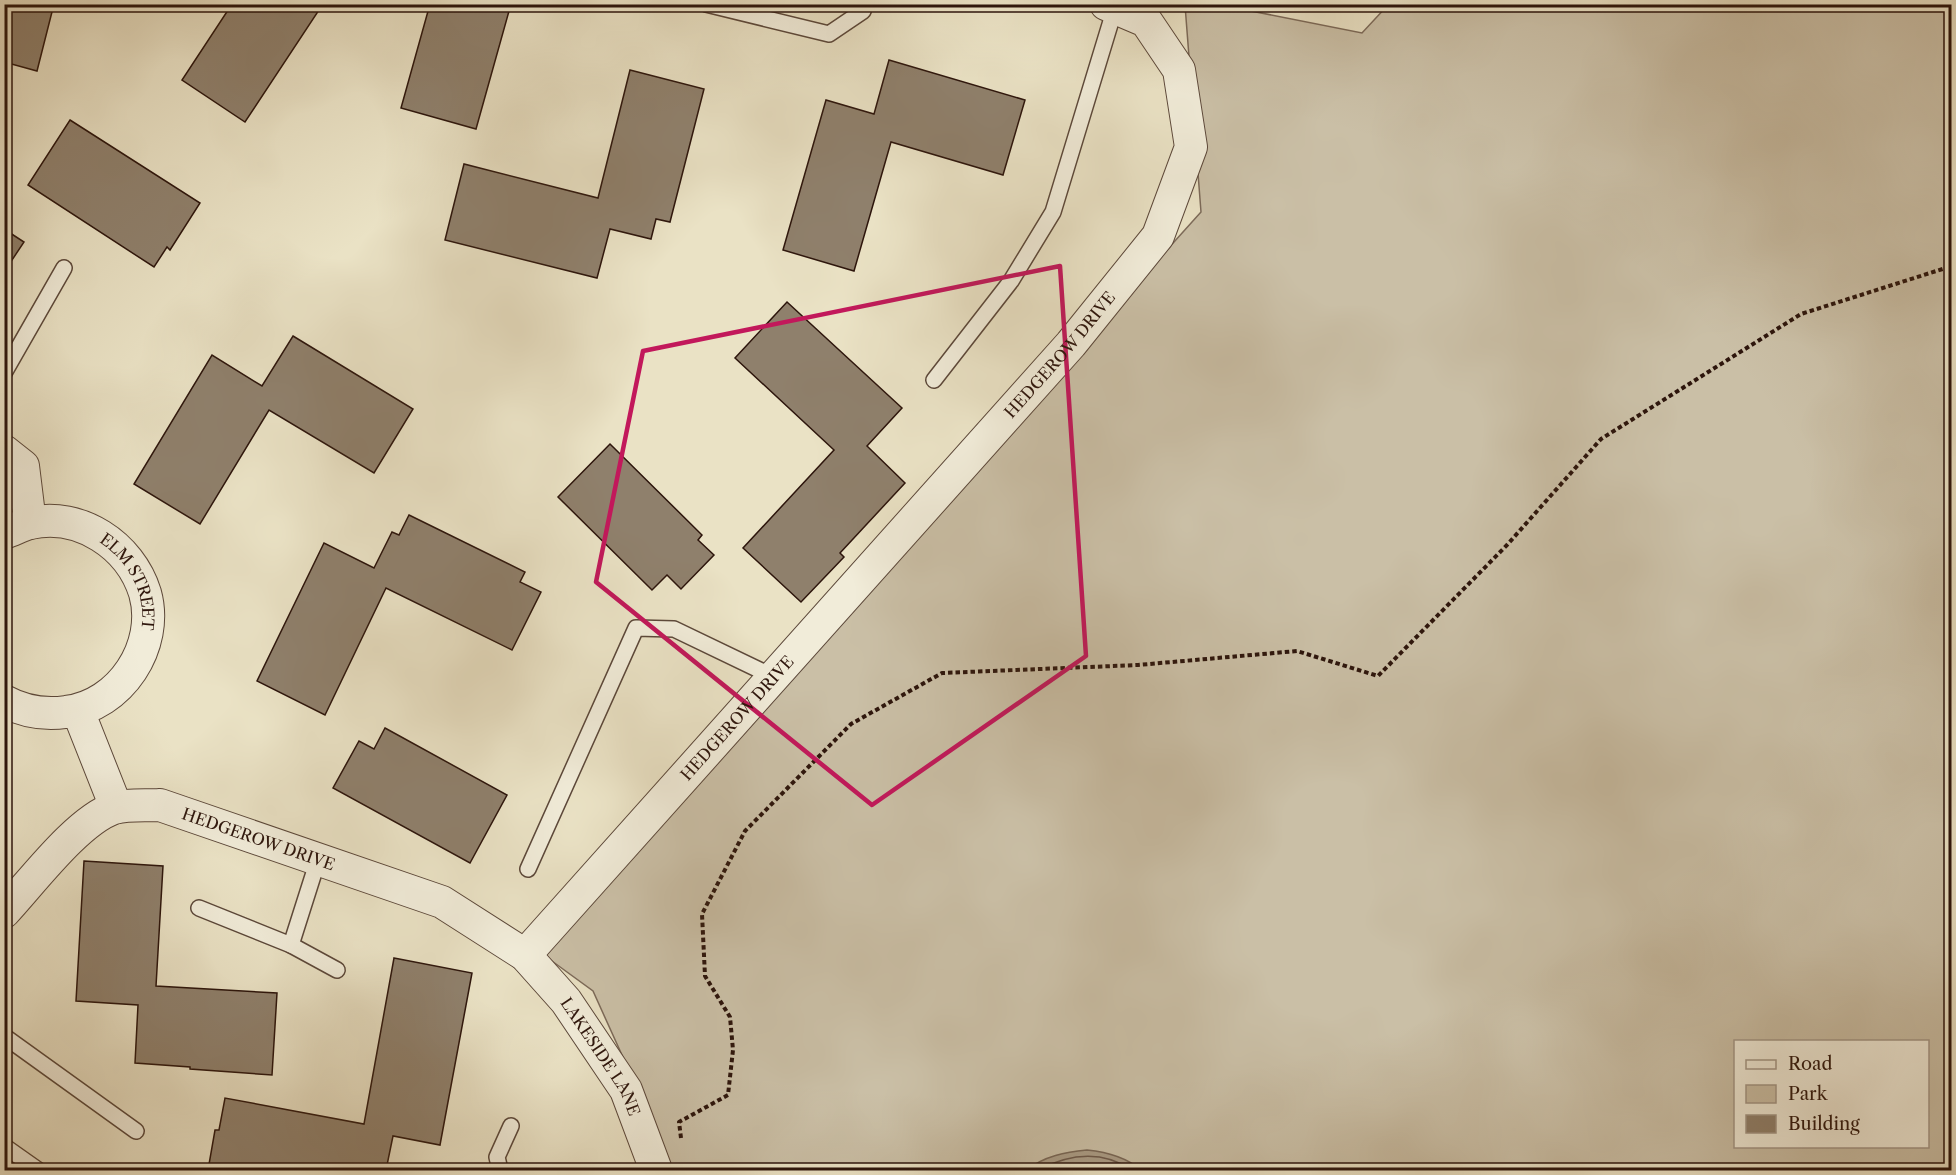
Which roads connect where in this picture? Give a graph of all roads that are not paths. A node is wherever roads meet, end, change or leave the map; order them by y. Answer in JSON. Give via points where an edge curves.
{"nodes":[{"id":1,"x":706,"y":4,"type":"edge"},
{"id":2,"x":865,"y":4,"type":"edge"},
{"id":3,"x":1111,"y":6,"type":"edge"},
{"id":4,"x":64,"y":268,"type":"dead end"},
{"id":5,"x":4,"y":374,"type":"edge"},
{"id":6,"x":934,"y":380,"type":"dead end"},
{"id":7,"x":4,"y":451,"type":"edge"},
{"id":8,"x":17,"y":528,"type":"edge"},
{"id":9,"x":774,"y":676,"type":"junction"},
{"id":10,"x":4,"y":701,"type":"edge"},
{"id":11,"x":78,"y":711,"type":"junction"},
{"id":12,"x":116,"y":807,"type":"junction"},
{"id":13,"x":318,"y":860,"type":"junction"},
{"id":14,"x":528,"y":869,"type":"dead end"},
{"id":15,"x":199,"y":908,"type":"dead end"},
{"id":16,"x":4,"y":912,"type":"edge"},
{"id":17,"x":291,"y":945,"type":"junction"},
{"id":18,"x":525,"y":955,"type":"junction"},
{"id":19,"x":337,"y":970,"type":"dead end"},
{"id":20,"x":4,"y":1036,"type":"edge"},
{"id":21,"x":511,"y":1126,"type":"dead end"},
{"id":22,"x":136,"y":1131,"type":"dead end"},
{"id":23,"x":4,"y":1146,"type":"edge"},
{"id":24,"x":38,"y":1170,"type":"edge"},
{"id":25,"x":500,"y":1170,"type":"edge"},
{"id":26,"x":656,"y":1170,"type":"edge"}],
"edges":[{"from":1,"to":2,"type":"lane","via":[[829,34],[863,11]]},
{"from":3,"to":6,"type":"lane","via":[[1053,212],[1011,281]]},
{"from":3,"to":9,"type":"street","name":"HEDGEROW DRIVE","via":[[1146,21],[1179,70],[1191,147],[1158,236],[1071,344]]},
{"from":4,"to":5,"type":"lane"},
{"from":7,"to":8,"type":"street","name":"ELM STREET","via":[[23,466]]},
{"from":8,"to":11,"type":"street","name":"ELM STREET","via":[[60,521],[89,528],[113,544],[133,567],[145,594],[147,623],[141,652],[127,678],[105,698]]},
{"from":9,"to":14,"type":"lane","via":[[674,629],[636,628]]},
{"from":9,"to":18,"type":"street","name":"HEDGEROW DRIVE"},
{"from":10,"to":11,"type":"street","name":"ELM STREET","via":[[17,708],[48,714]]},
{"from":11,"to":12,"type":"street"},
{"from":12,"to":13,"type":"street","name":"HEDGEROW DRIVE","via":[[160,805]]},
{"from":12,"to":16,"type":"street","name":"HEDGEROW DRIVE","via":[[92,818]]},
{"from":13,"to":17,"type":"lane"},
{"from":13,"to":18,"type":"street","name":"HEDGEROW DRIVE","via":[[442,902]]},
{"from":15,"to":17,"type":"lane"},
{"from":17,"to":19,"type":"lane"},
{"from":18,"to":26,"type":"street","name":"LAKESIDE LANE","via":[[566,1001],[626,1090]]},
{"from":20,"to":22,"type":"lane"},
{"from":21,"to":25,"type":"lane","via":[[497,1157]]},
{"from":23,"to":24,"type":"lane"}]}
